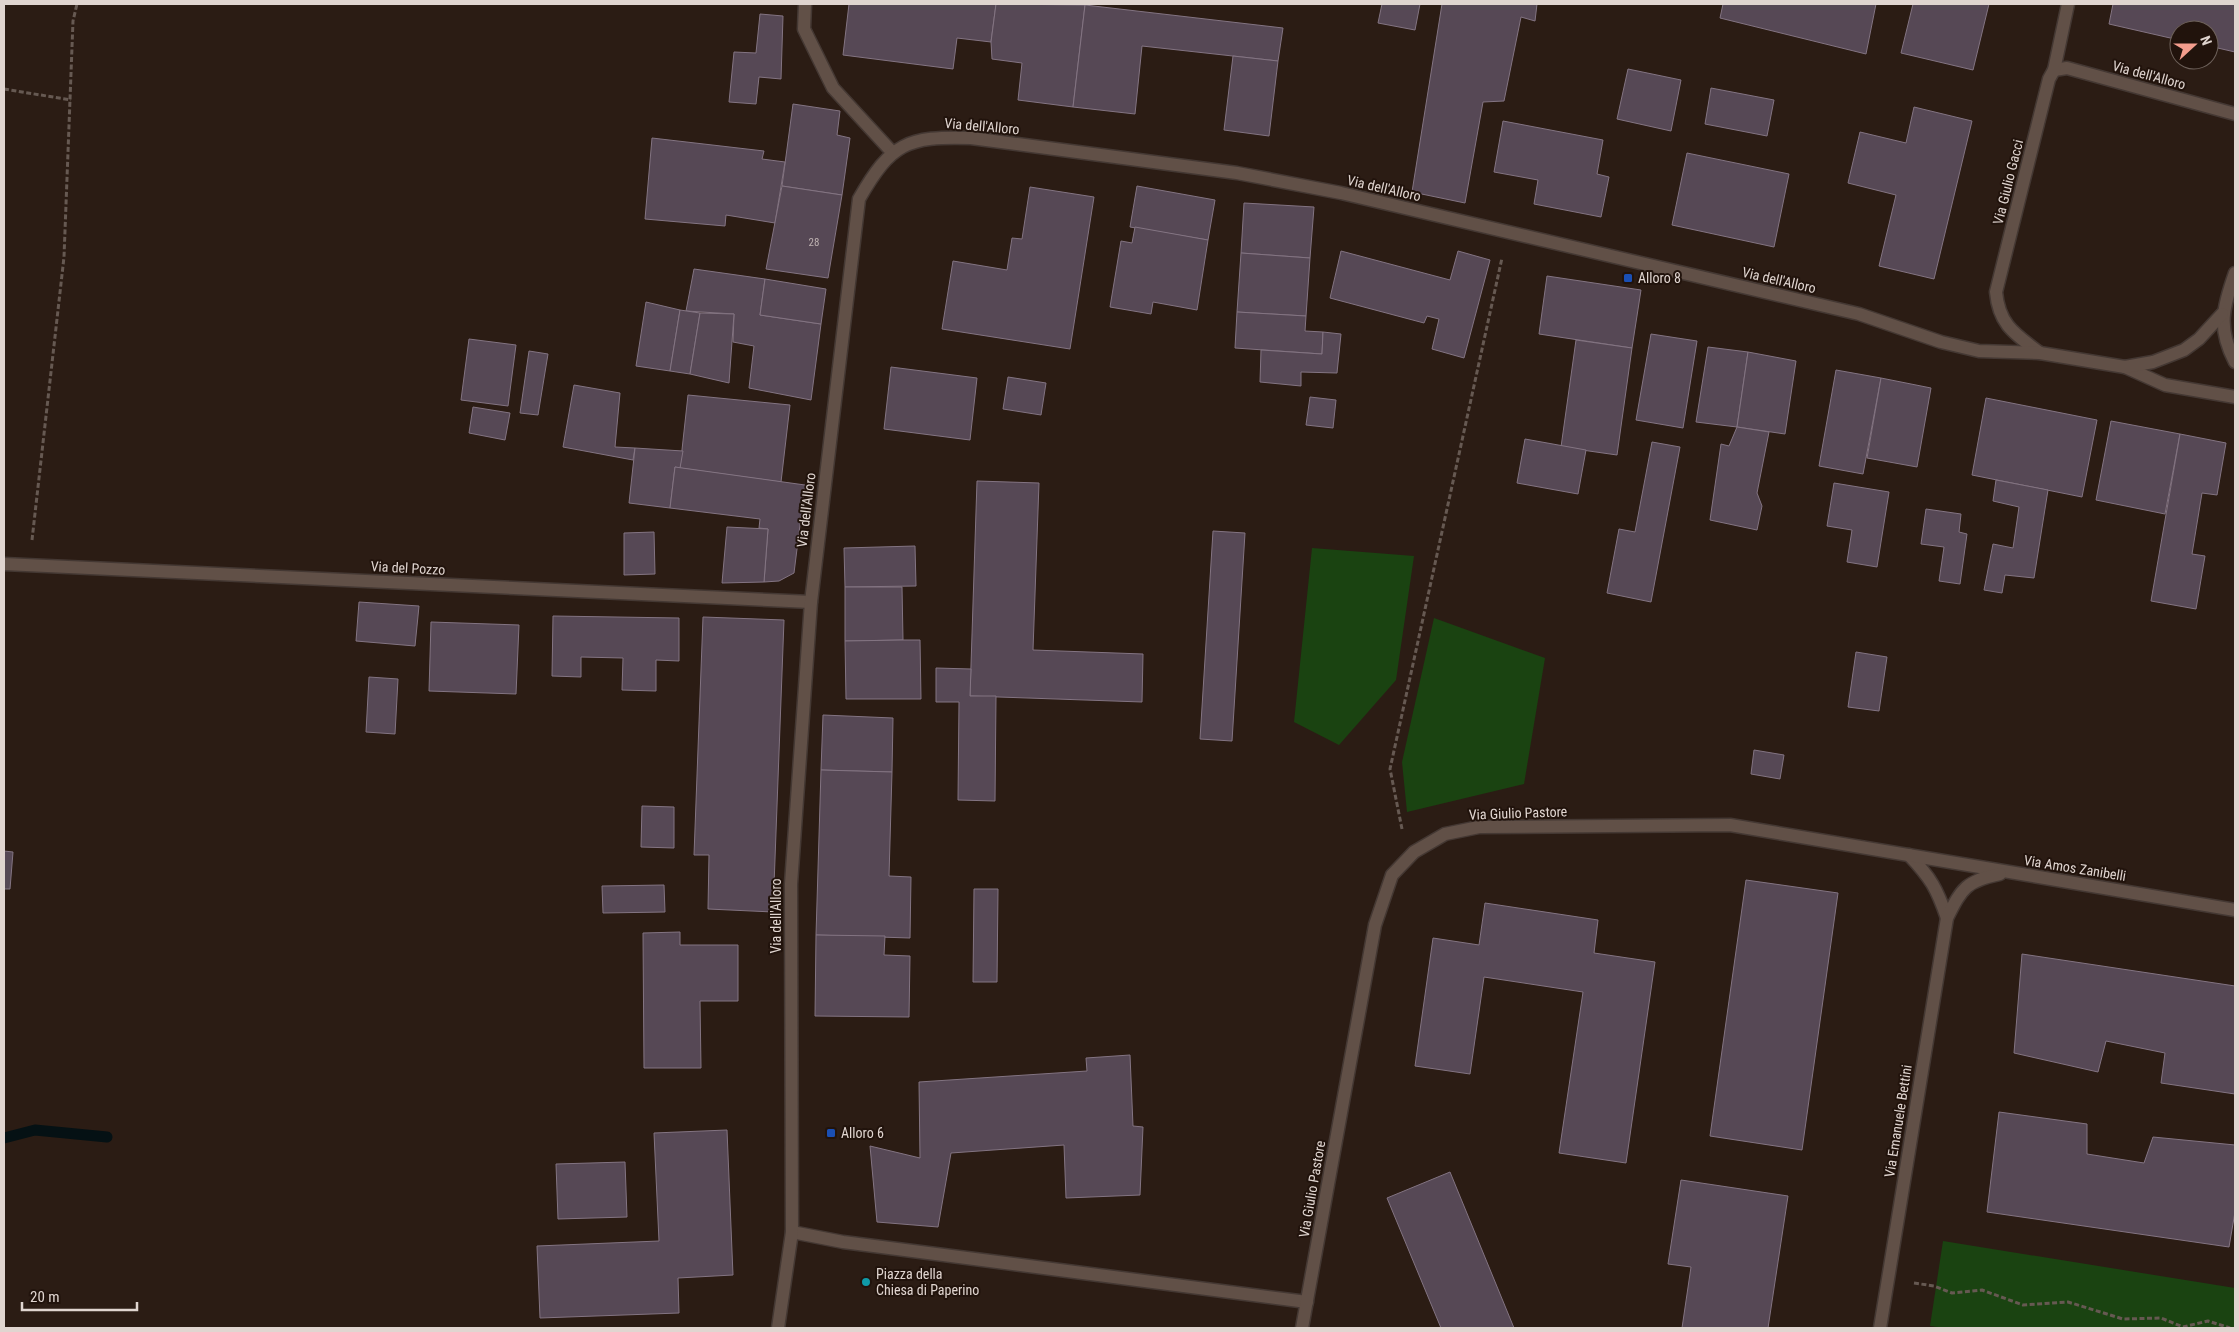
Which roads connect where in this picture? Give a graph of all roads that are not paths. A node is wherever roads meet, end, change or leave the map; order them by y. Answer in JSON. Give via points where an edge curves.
{"nodes":[{"id":1,"x":805,"y":4,"type":"edge"},
{"id":2,"x":2068,"y":4,"type":"edge"},
{"id":3,"x":2054,"y":70,"type":"junction"},
{"id":4,"x":2235,"y":114,"type":"edge"},
{"id":5,"x":892,"y":152,"type":"junction"},
{"id":6,"x":2235,"y":273,"type":"edge"},
{"id":7,"x":2222,"y":314,"type":"junction"},
{"id":8,"x":2040,"y":353,"type":"junction"},
{"id":9,"x":2235,"y":362,"type":"edge"},
{"id":10,"x":2125,"y":367,"type":"junction"},
{"id":11,"x":2235,"y":397,"type":"edge"},
{"id":12,"x":4,"y":564,"type":"edge"},
{"id":13,"x":811,"y":602,"type":"junction"},
{"id":14,"x":1909,"y":855,"type":"junction"},
{"id":15,"x":2008,"y":873,"type":"junction"},
{"id":16,"x":2235,"y":910,"type":"edge"},
{"id":17,"x":1947,"y":918,"type":"junction"},
{"id":18,"x":792,"y":1232,"type":"junction"},
{"id":19,"x":1307,"y":1302,"type":"junction"},
{"id":20,"x":778,"y":1328,"type":"edge"},
{"id":21,"x":1302,"y":1328,"type":"edge"},
{"id":22,"x":1880,"y":1328,"type":"edge"}],
"edges":[{"from":1,"to":5,"type":"street","via":[[804,29],[833,88]]},
{"from":2,"to":3,"type":"street","name":"Via Giulio Gacci"},
{"from":3,"to":4,"type":"street","name":"Via dell'Alloro","via":[[2067,68]]},
{"from":3,"to":8,"type":"street","name":"Via Giulio Gacci","via":[[2049,79],[1996,292],[2003,321],[2013,333]]},
{"from":5,"to":8,"type":"street","name":"Via dell'Alloro","via":[[908,144],[937,137],[970,138],[1237,173],[1340,193],[1859,314],[1941,342],[1979,351]]},
{"from":5,"to":13,"type":"street","name":"Via dell'Alloro","via":[[876,169],[860,199]]},
{"from":6,"to":7,"type":"street","name":"Via dell'Alloro"},
{"from":7,"to":9,"type":"street","name":"Via dell'Alloro"},
{"from":7,"to":10,"type":"street","name":"Via dell'Alloro","via":[[2184,350],[2153,362]]},
{"from":8,"to":10,"type":"street","name":"Via dell'Alloro"},
{"from":10,"to":11,"type":"street","via":[[2165,385]]},
{"from":12,"to":13,"type":"street","name":"Via del Pozzo"},
{"from":13,"to":18,"type":"street","name":"Via dell'Alloro","via":[[791,884]]},
{"from":14,"to":15,"type":"street","name":"Via Amos Zanibelli"},
{"from":14,"to":17,"type":"street","name":"Via Emanuele Bettini","via":[[1928,874],[1939,892]]},
{"from":14,"to":19,"type":"street","name":"Via Giulio Pastore","via":[[1730,825],[1704,824],[1479,827],[1445,834],[1414,852],[1392,875],[1375,924]]},
{"from":15,"to":16,"type":"street","name":"Via Amos Zanibelli"},
{"from":15,"to":17,"type":"street","name":"Via Emanuele Bettini","via":[[1977,879],[1960,893]]},
{"from":17,"to":22,"type":"street","name":"Via Emanuele Bettini"},
{"from":18,"to":19,"type":"street","via":[[843,1242]]},
{"from":18,"to":20,"type":"street","name":"Via dell'Alloro"},
{"from":19,"to":21,"type":"street","name":"Via Giulio Pastore"}]}
